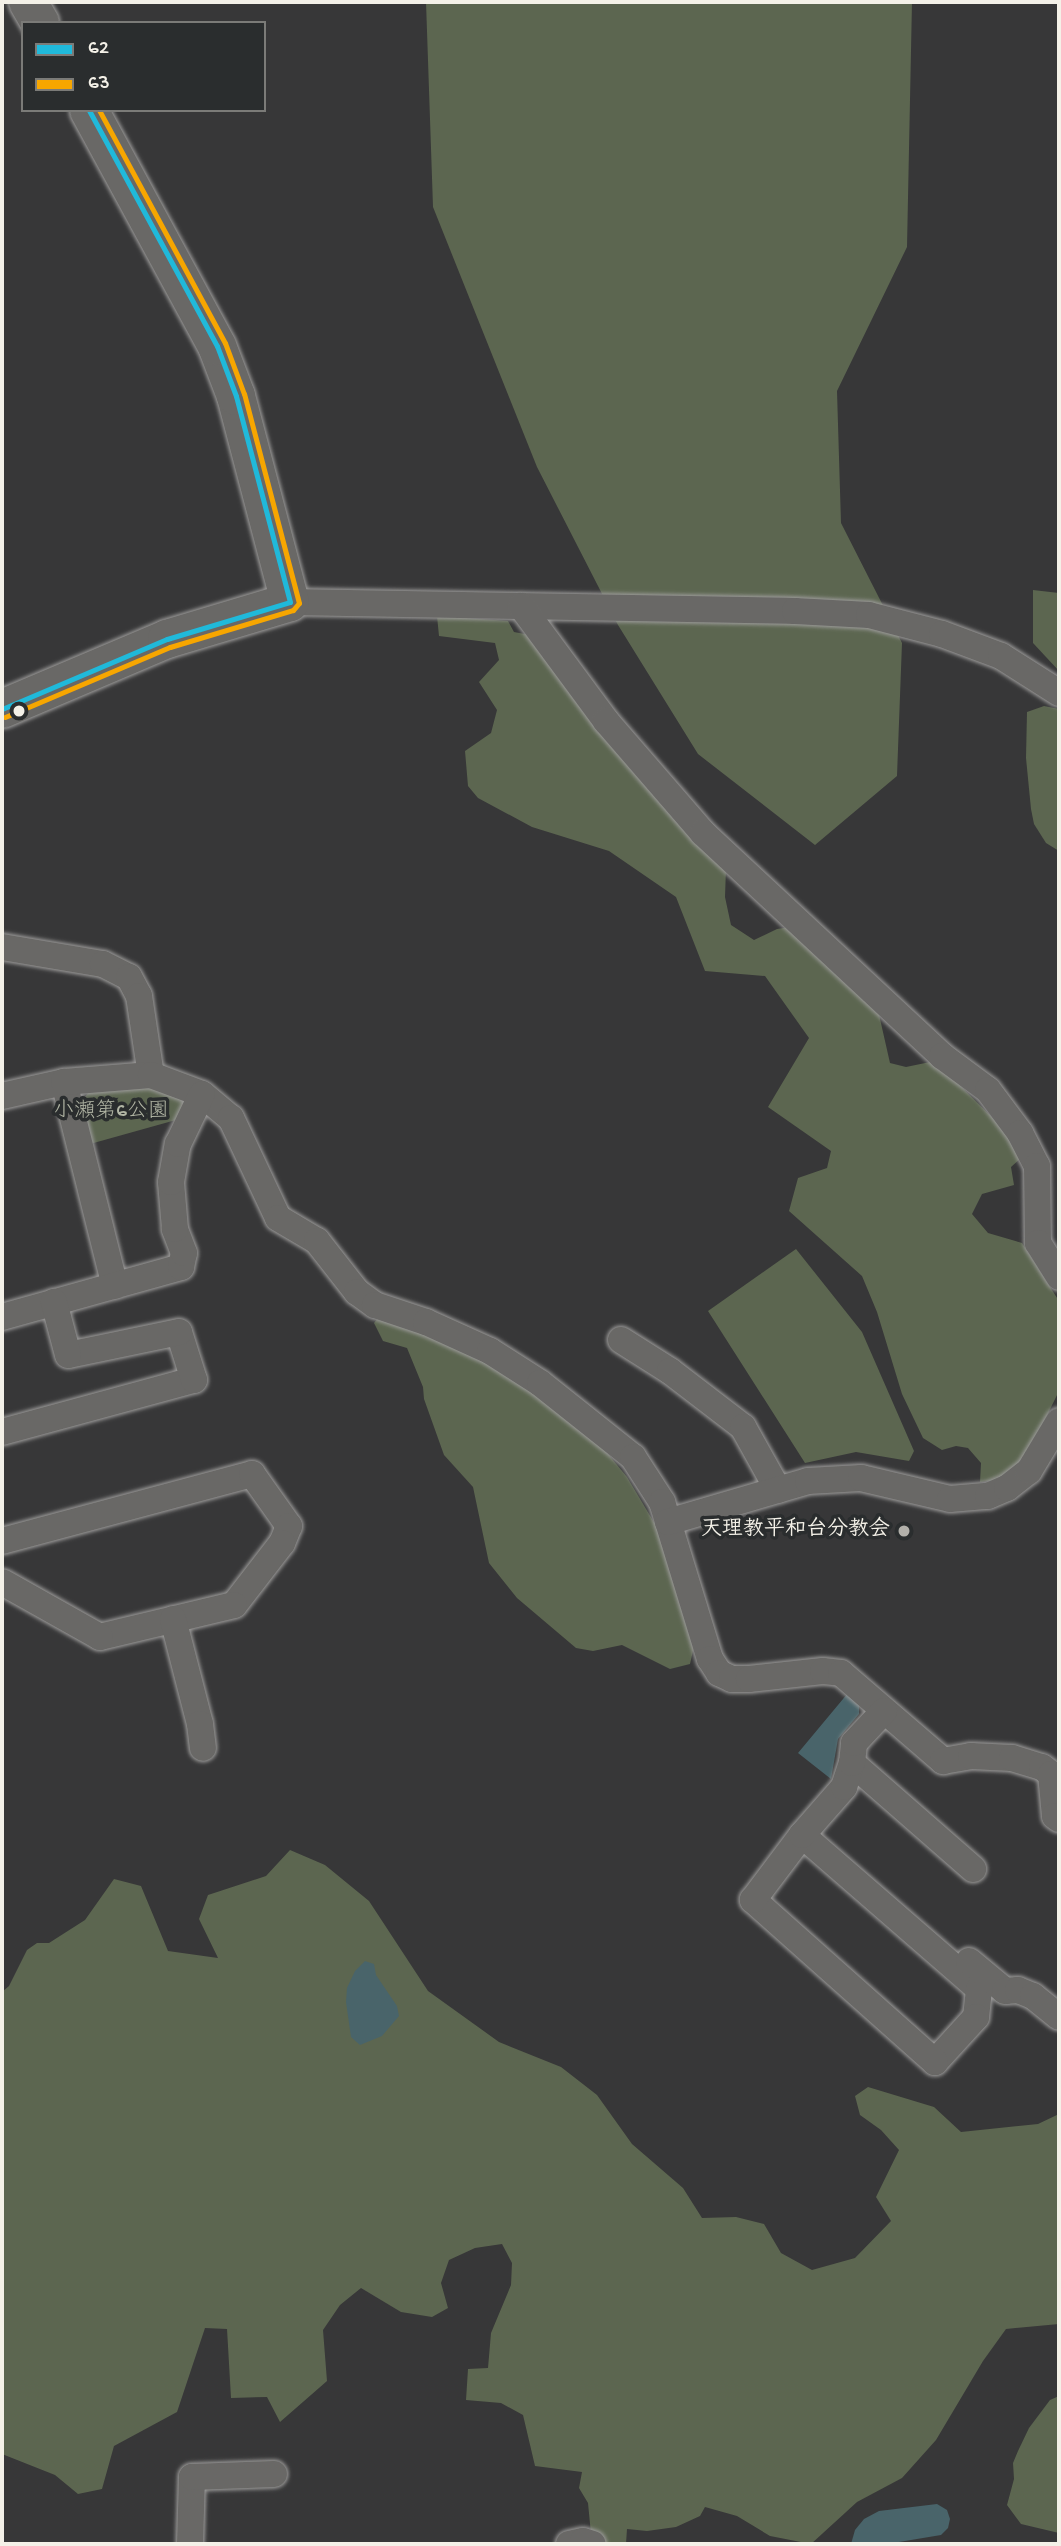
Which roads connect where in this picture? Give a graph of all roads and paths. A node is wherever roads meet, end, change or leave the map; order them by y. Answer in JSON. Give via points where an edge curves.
{"nodes":[{"id":1,"x":28,"y":2,"type":"edge"},
{"id":2,"x":39,"y":21,"type":"edge"},
{"id":3,"x":90,"y":112,"type":"edge"},
{"id":4,"x":290,"y":602,"type":"junction"},
{"id":5,"x":521,"y":606,"type":"junction"},
{"id":6,"x":1059,"y":693,"type":"edge"},
{"id":7,"x":2,"y":709,"type":"edge"},
{"id":8,"x":2,"y":947,"type":"edge"},
{"id":9,"x":151,"y":1075,"type":"junction"},
{"id":10,"x":64,"y":1082,"type":"junction"},
{"id":11,"x":202,"y":1094,"type":"junction"},
{"id":12,"x":2,"y":1097,"type":"edge"},
{"id":13,"x":1059,"y":1277,"type":"edge"},
{"id":14,"x":116,"y":1286,"type":"junction"},
{"id":15,"x":54,"y":1302,"type":"junction"},
{"id":16,"x":3,"y":1311,"type":"edge"},
{"id":17,"x":621,"y":1340,"type":"dead end"},
{"id":18,"x":1059,"y":1420,"type":"edge"},
{"id":19,"x":2,"y":1432,"type":"edge"},
{"id":20,"x":778,"y":1490,"type":"junction"},
{"id":21,"x":668,"y":1522,"type":"junction"},
{"id":22,"x":2,"y":1541,"type":"edge"},
{"id":23,"x":2,"y":1582,"type":"edge"},
{"id":24,"x":173,"y":1619,"type":"junction"},
{"id":25,"x":884,"y":1711,"type":"junction"},
{"id":26,"x":203,"y":1748,"type":"dead end"},
{"id":27,"x":852,"y":1763,"type":"junction"},
{"id":28,"x":1059,"y":1819,"type":"edge"},
{"id":29,"x":802,"y":1835,"type":"junction"},
{"id":30,"x":973,"y":1870,"type":"dead end"},
{"id":31,"x":947,"y":1961,"type":"junction"},
{"id":32,"x":1059,"y":2017,"type":"edge"},
{"id":33,"x":274,"y":2474,"type":"dead end"},
{"id":34,"x":188,"y":2544,"type":"edge"},
{"id":35,"x":569,"y":2544,"type":"edge"},
{"id":36,"x":593,"y":2544,"type":"edge"}],
"edges":[{"from":1,"to":2,"type":"highway"},
{"from":3,"to":4,"type":"highway","via":[[217,346],[236,396]]},
{"from":4,"to":5,"type":"street"},
{"from":4,"to":7,"type":"highway","via":[[167,639]]},
{"from":5,"to":6,"type":"street","via":[[869,615],[942,634],[1001,656]]},
{"from":5,"to":13,"type":"street","via":[[606,720],[703,833],[942,1056],[988,1090],[1020,1133],[1037,1166],[1038,1243]]},
{"from":8,"to":9,"type":"street","via":[[103,964],[129,977],[139,996]]},
{"from":9,"to":10,"type":"street"},
{"from":9,"to":11,"type":"street"},
{"from":10,"to":12,"type":"street"},
{"from":10,"to":14,"type":"street"},
{"from":11,"to":14,"type":"street","via":[[178,1144],[171,1182],[175,1229],[184,1253],[181,1267]]},
{"from":11,"to":21,"type":"street","via":[[231,1118],[278,1218],[317,1241],[357,1292],[375,1305],[490,1351],[540,1383],[633,1457],[650,1479]]},
{"from":14,"to":15,"type":"street"},
{"from":15,"to":16,"type":"street"},
{"from":15,"to":19,"type":"street","via":[[68,1354],[179,1332],[194,1380]]},
{"from":17,"to":20,"type":"street","via":[[743,1427]]},
{"from":18,"to":20,"type":"street","via":[[1029,1471],[988,1496],[950,1499],[860,1478],[808,1481]]},
{"from":20,"to":21,"type":"street"},
{"from":21,"to":25,"type":"street","via":[[710,1659],[719,1673],[749,1679],[833,1670]]},
{"from":22,"to":24,"type":"street","via":[[252,1475],[289,1526],[282,1543],[234,1605]]},
{"from":23,"to":24,"type":"street","via":[[100,1637]]},
{"from":24,"to":26,"type":"street"},
{"from":25,"to":27,"type":"street","via":[[854,1744]]},
{"from":25,"to":28,"type":"street","via":[[943,1761],[971,1756],[1012,1758],[1042,1767],[1051,1774]]},
{"from":27,"to":29,"type":"street","via":[[844,1787]]},
{"from":27,"to":30,"type":"street"},
{"from":29,"to":31,"type":"street"},
{"from":29,"to":31,"type":"street","via":[[753,1900],[935,2062],[976,2017],[979,1989]]},
{"from":31,"to":32,"type":"street","via":[[965,1958],[1005,1991],[1033,1996]]},
{"from":33,"to":34,"type":"street","via":[[192,2477]]},
{"from":35,"to":36,"type":"street"}]}
